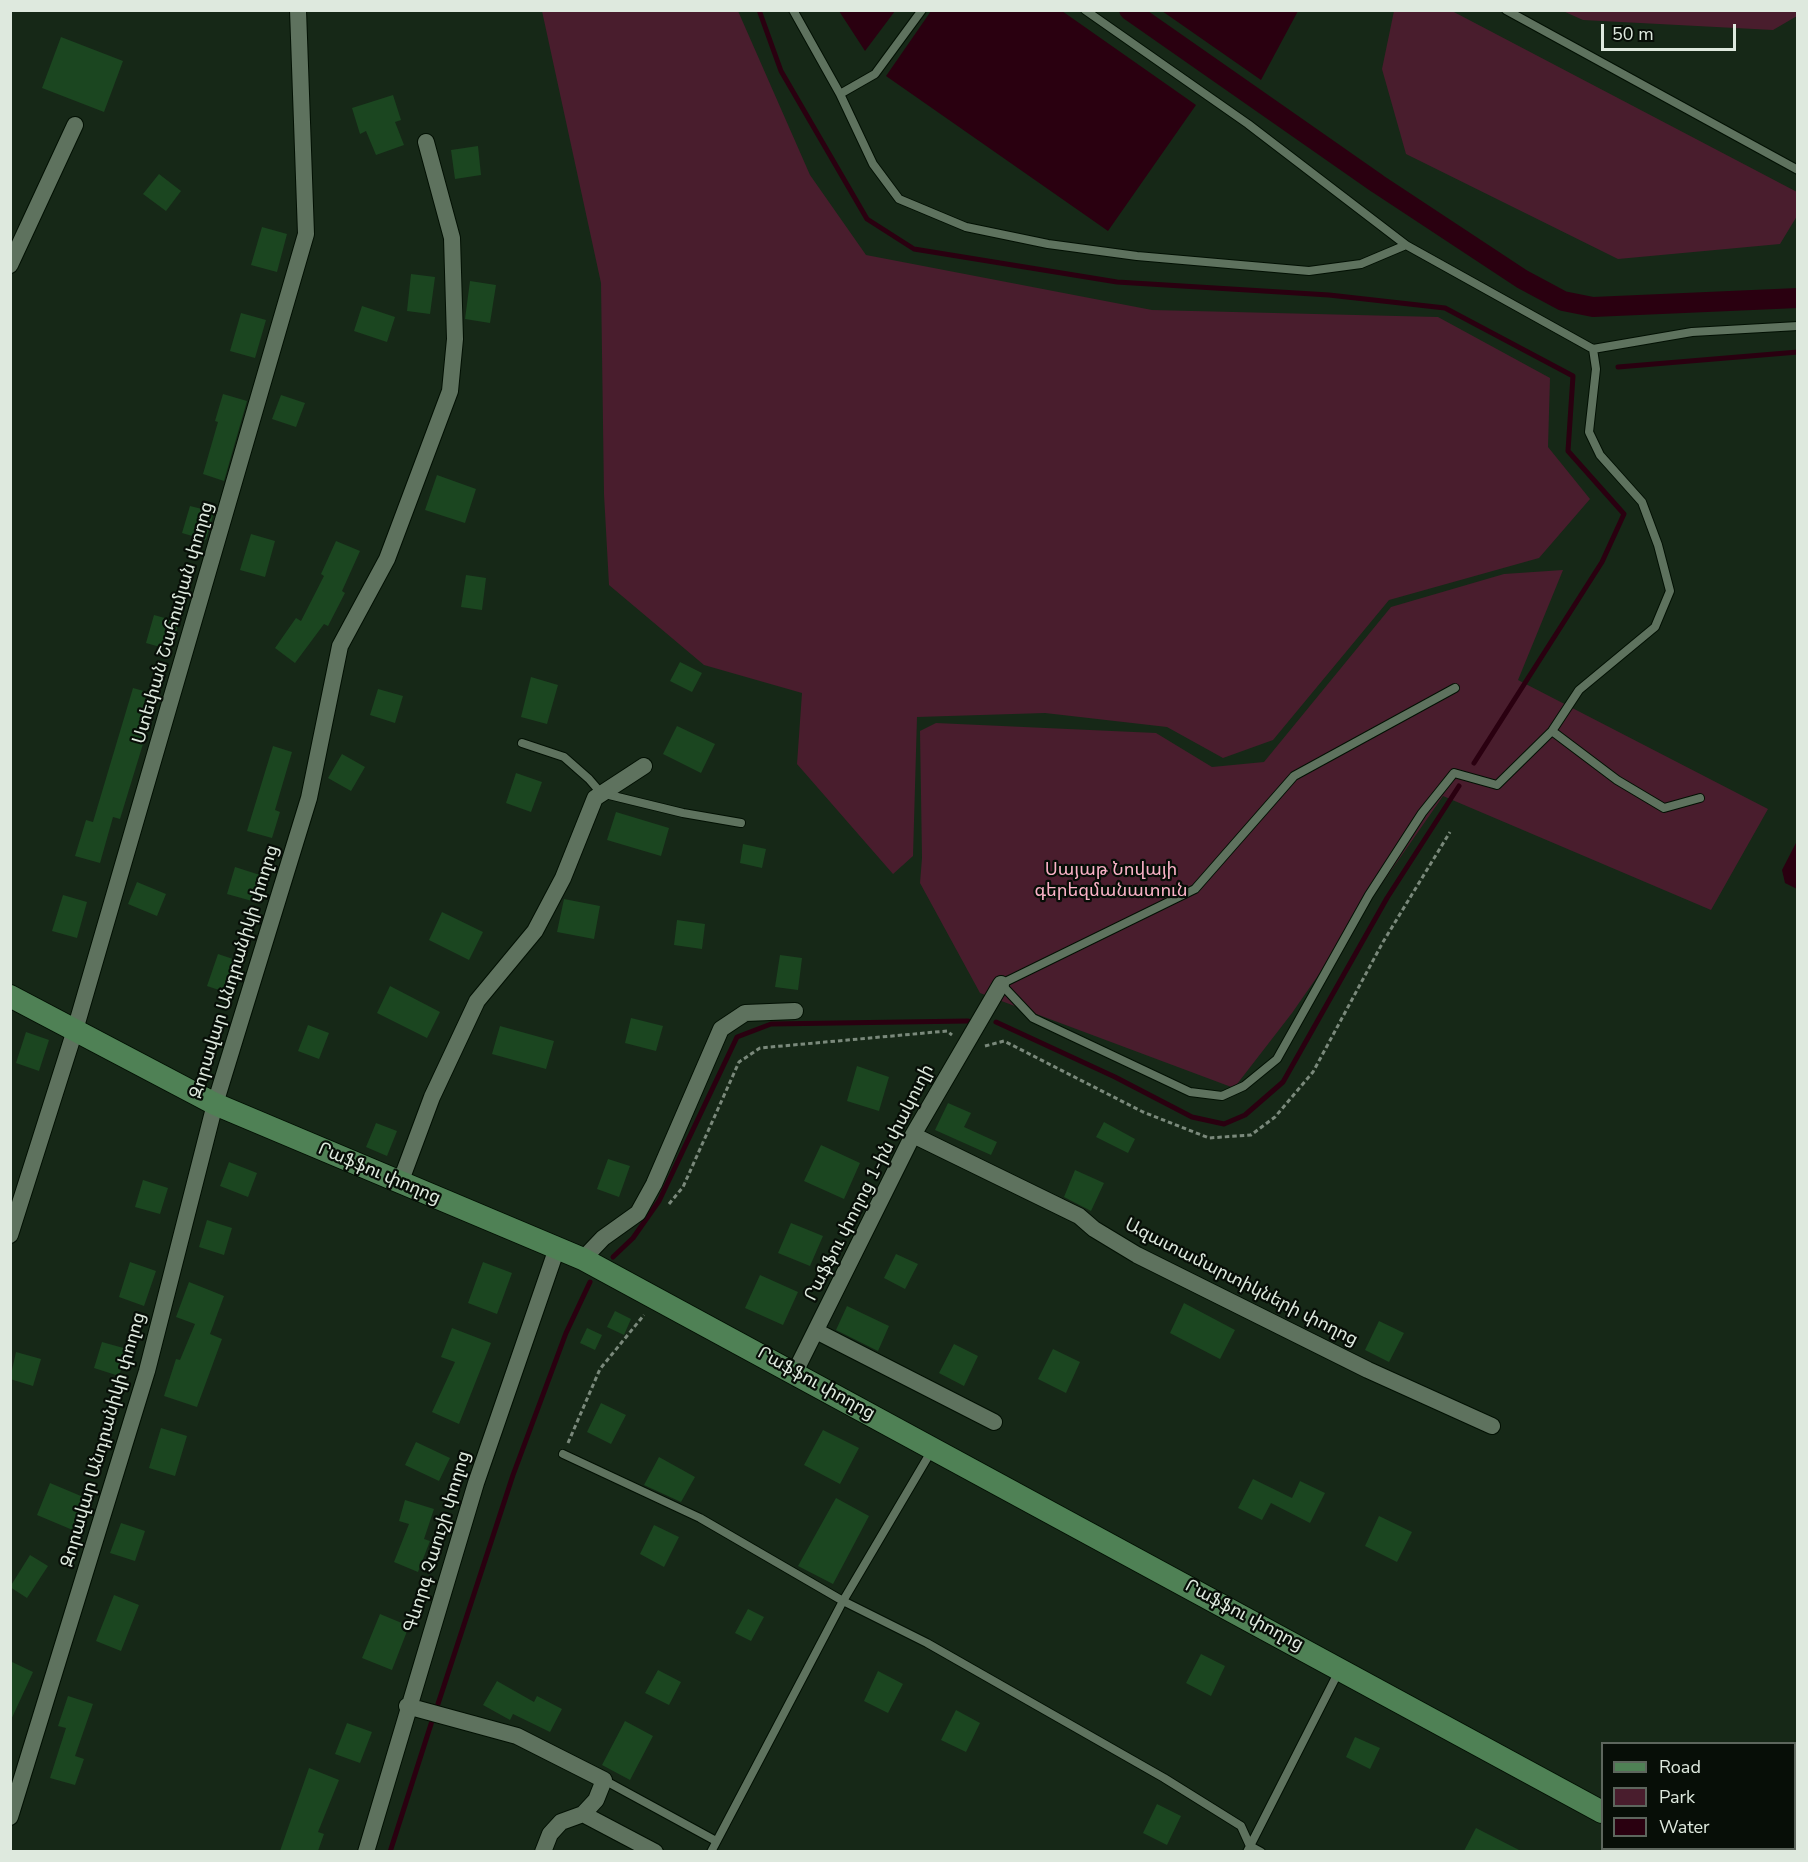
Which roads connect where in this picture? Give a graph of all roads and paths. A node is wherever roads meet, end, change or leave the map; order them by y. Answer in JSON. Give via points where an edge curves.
{"nodes":[{"id":1,"x":298,"y":10,"type":"edge"},
{"id":2,"x":793,"y":10,"type":"edge"},
{"id":3,"x":922,"y":10,"type":"edge"},
{"id":4,"x":1085,"y":10,"type":"edge"},
{"id":5,"x":1506,"y":10,"type":"edge"},
{"id":6,"x":840,"y":94,"type":"junction"},
{"id":7,"x":75,"y":125,"type":"dead end"},
{"id":8,"x":426,"y":142,"type":"dead end"},
{"id":9,"x":1797,"y":170,"type":"edge"},
{"id":10,"x":1406,"y":245,"type":"junction"},
{"id":11,"x":10,"y":265,"type":"edge"},
{"id":12,"x":1797,"y":326,"type":"edge"},
{"id":13,"x":1593,"y":349,"type":"junction"},
{"id":14,"x":1455,"y":688,"type":"dead end"},
{"id":15,"x":1552,"y":730,"type":"junction"},
{"id":16,"x":522,"y":742,"type":"dead end"},
{"id":17,"x":644,"y":766,"type":"dead end"},
{"id":18,"x":601,"y":793,"type":"junction"},
{"id":19,"x":1700,"y":798,"type":"dead end"},
{"id":20,"x":741,"y":823,"type":"dead end"},
{"id":21,"x":1450,"y":832,"type":"dead end"},
{"id":22,"x":1001,"y":984,"type":"junction"},
{"id":23,"x":10,"y":996,"type":"edge"},
{"id":24,"x":795,"y":1011,"type":"dead end"},
{"id":25,"x":75,"y":1030,"type":"junction"},
{"id":26,"x":965,"y":1043,"type":"junction"},
{"id":27,"x":216,"y":1104,"type":"junction"},
{"id":28,"x":913,"y":1135,"type":"junction"},
{"id":29,"x":400,"y":1183,"type":"junction"},
{"id":30,"x":669,"y":1204,"type":"dead end"},
{"id":31,"x":10,"y":1235,"type":"edge"},
{"id":32,"x":557,"y":1248,"type":"junction"},
{"id":33,"x":583,"y":1259,"type":"junction"},
{"id":34,"x":656,"y":1300,"type":"junction"},
{"id":35,"x":816,"y":1331,"type":"junction"},
{"id":36,"x":795,"y":1372,"type":"junction"},
{"id":37,"x":994,"y":1422,"type":"dead end"},
{"id":38,"x":1492,"y":1426,"type":"dead end"},
{"id":39,"x":933,"y":1449,"type":"junction"},
{"id":40,"x":563,"y":1454,"type":"joint"},
{"id":41,"x":843,"y":1601,"type":"junction"},
{"id":42,"x":1341,"y":1668,"type":"junction"},
{"id":43,"x":407,"y":1706,"type":"junction"},
{"id":44,"x":604,"y":1780,"type":"junction"},
{"id":45,"x":1601,"y":1811,"type":"edge"},
{"id":46,"x":583,"y":1814,"type":"junction"},
{"id":47,"x":10,"y":1817,"type":"edge"},
{"id":48,"x":716,"y":1841,"type":"junction"},
{"id":49,"x":1248,"y":1849,"type":"edge"},
{"id":50,"x":366,"y":1851,"type":"edge"},
{"id":51,"x":543,"y":1851,"type":"edge"},
{"id":52,"x":655,"y":1851,"type":"edge"},
{"id":53,"x":711,"y":1851,"type":"edge"},
{"id":54,"x":1261,"y":1851,"type":"edge"}],
"edges":[{"from":1,"to":25,"type":"street","name":"Ստեփան Շահումյան փողոց","via":[[306,234]]},
{"from":2,"to":6,"type":"lane"},
{"from":3,"to":6,"type":"lane","via":[[875,74]]},
{"from":4,"to":10,"type":"lane","via":[[1248,124]]},
{"from":5,"to":9,"type":"lane"},
{"from":6,"to":10,"type":"lane","via":[[873,164],[899,199],[966,227],[1059,246],[1309,271],[1361,264]]},
{"from":7,"to":11,"type":"street"},
{"from":8,"to":27,"type":"street","name":"Զորավար Անդրանիկի փողոց","via":[[452,238],[455,339],[450,391],[387,559],[340,646],[309,798]]},
{"from":10,"to":13,"type":"lane"},
{"from":12,"to":13,"type":"lane","via":[[1692,332]]},
{"from":13,"to":15,"type":"lane","via":[[1596,369],[1588,432],[1600,455],[1642,502],[1670,591],[1655,627],[1579,690]]},
{"from":14,"to":22,"type":"lane","via":[[1294,776],[1195,889]]},
{"from":15,"to":19,"type":"lane","via":[[1617,780],[1664,808]]},
{"from":15,"to":22,"type":"lane","via":[[1497,785],[1454,773],[1422,813],[1369,895],[1277,1059],[1229,1093],[1221,1096],[1190,1092],[1033,1018]]},
{"from":16,"to":18,"type":"lane","via":[[564,757]]},
{"from":17,"to":18,"type":"street"},
{"from":18,"to":20,"type":"lane"},
{"from":18,"to":29,"type":"street","via":[[588,812],[563,878],[535,931],[477,1001],[432,1097]]},
{"from":21,"to":26,"type":"path","via":[[1383,942],[1313,1072],[1275,1118],[1251,1135],[1209,1138],[1143,1112],[1004,1041],[979,1048]]},
{"from":22,"to":26,"type":"street","name":"Րաֆֆու փողոց 1-ին փակուղի"},
{"from":23,"to":25,"type":"main road","name":"Րաֆֆու փողոց"},
{"from":24,"to":33,"type":"street","via":[[745,1013],[721,1029],[638,1213],[603,1238]]},
{"from":25,"to":27,"type":"main road","name":"Րաֆֆու փողոց"},
{"from":25,"to":31,"type":"street","name":"Ստեփան Շահումյան փողոց"},
{"from":26,"to":28,"type":"street","name":"Րաֆֆու փողոց 1-ին փակուղի"},
{"from":26,"to":30,"type":"path","via":[[947,1031],[760,1048],[739,1062],[683,1187]]},
{"from":27,"to":29,"type":"main road","name":"Րաֆֆու փողոց"},
{"from":27,"to":47,"type":"street","name":"Զորավար Անդրանիկի փողոց","via":[[147,1371]]},
{"from":28,"to":35,"type":"street","name":"Րաֆֆու փողոց 1-ին փակուղի"},
{"from":28,"to":38,"type":"street","name":"Ազատամարտիկների փողոց","via":[[1079,1216],[1137,1255],[1368,1370]]},
{"from":29,"to":32,"type":"main road","name":"Րաֆֆու փողոց"},
{"from":32,"to":33,"type":"main road","name":"Րաֆֆու փողոց"},
{"from":32,"to":43,"type":"street","name":"Գևորգ Չաուշի փողոց","via":[[476,1482]]},
{"from":33,"to":34,"type":"main road","name":"Րաֆֆու փողոց"},
{"from":34,"to":36,"type":"main road","name":"Րաֆֆու փողոց"},
{"from":34,"to":40,"type":"path","via":[[600,1369]]},
{"from":35,"to":36,"type":"street","name":"Րաֆֆու փողոց 1-ին փակուղի"},
{"from":35,"to":37,"type":"street"},
{"from":36,"to":39,"type":"main road","name":"Րաֆֆու փողոց"},
{"from":39,"to":41,"type":"lane"},
{"from":39,"to":42,"type":"main road","name":"Րաֆֆու փողոց"},
{"from":40,"to":41,"type":"lane","via":[[700,1518]]},
{"from":41,"to":48,"type":"lane"},
{"from":41,"to":49,"type":"lane","via":[[927,1643],[1164,1778],[1241,1826]]},
{"from":42,"to":45,"type":"main road","name":"Րաֆֆու փողոց"},
{"from":42,"to":49,"type":"lane"},
{"from":43,"to":44,"type":"street","via":[[517,1736]]},
{"from":43,"to":50,"type":"street","name":"Գևորգ Չաուշի փողոց"},
{"from":44,"to":46,"type":"street","via":[[596,1800]]},
{"from":44,"to":48,"type":"lane"},
{"from":46,"to":51,"type":"street","via":[[561,1822],[550,1834]]},
{"from":46,"to":52,"type":"street"},
{"from":48,"to":53,"type":"lane"},
{"from":49,"to":54,"type":"lane"}]}
